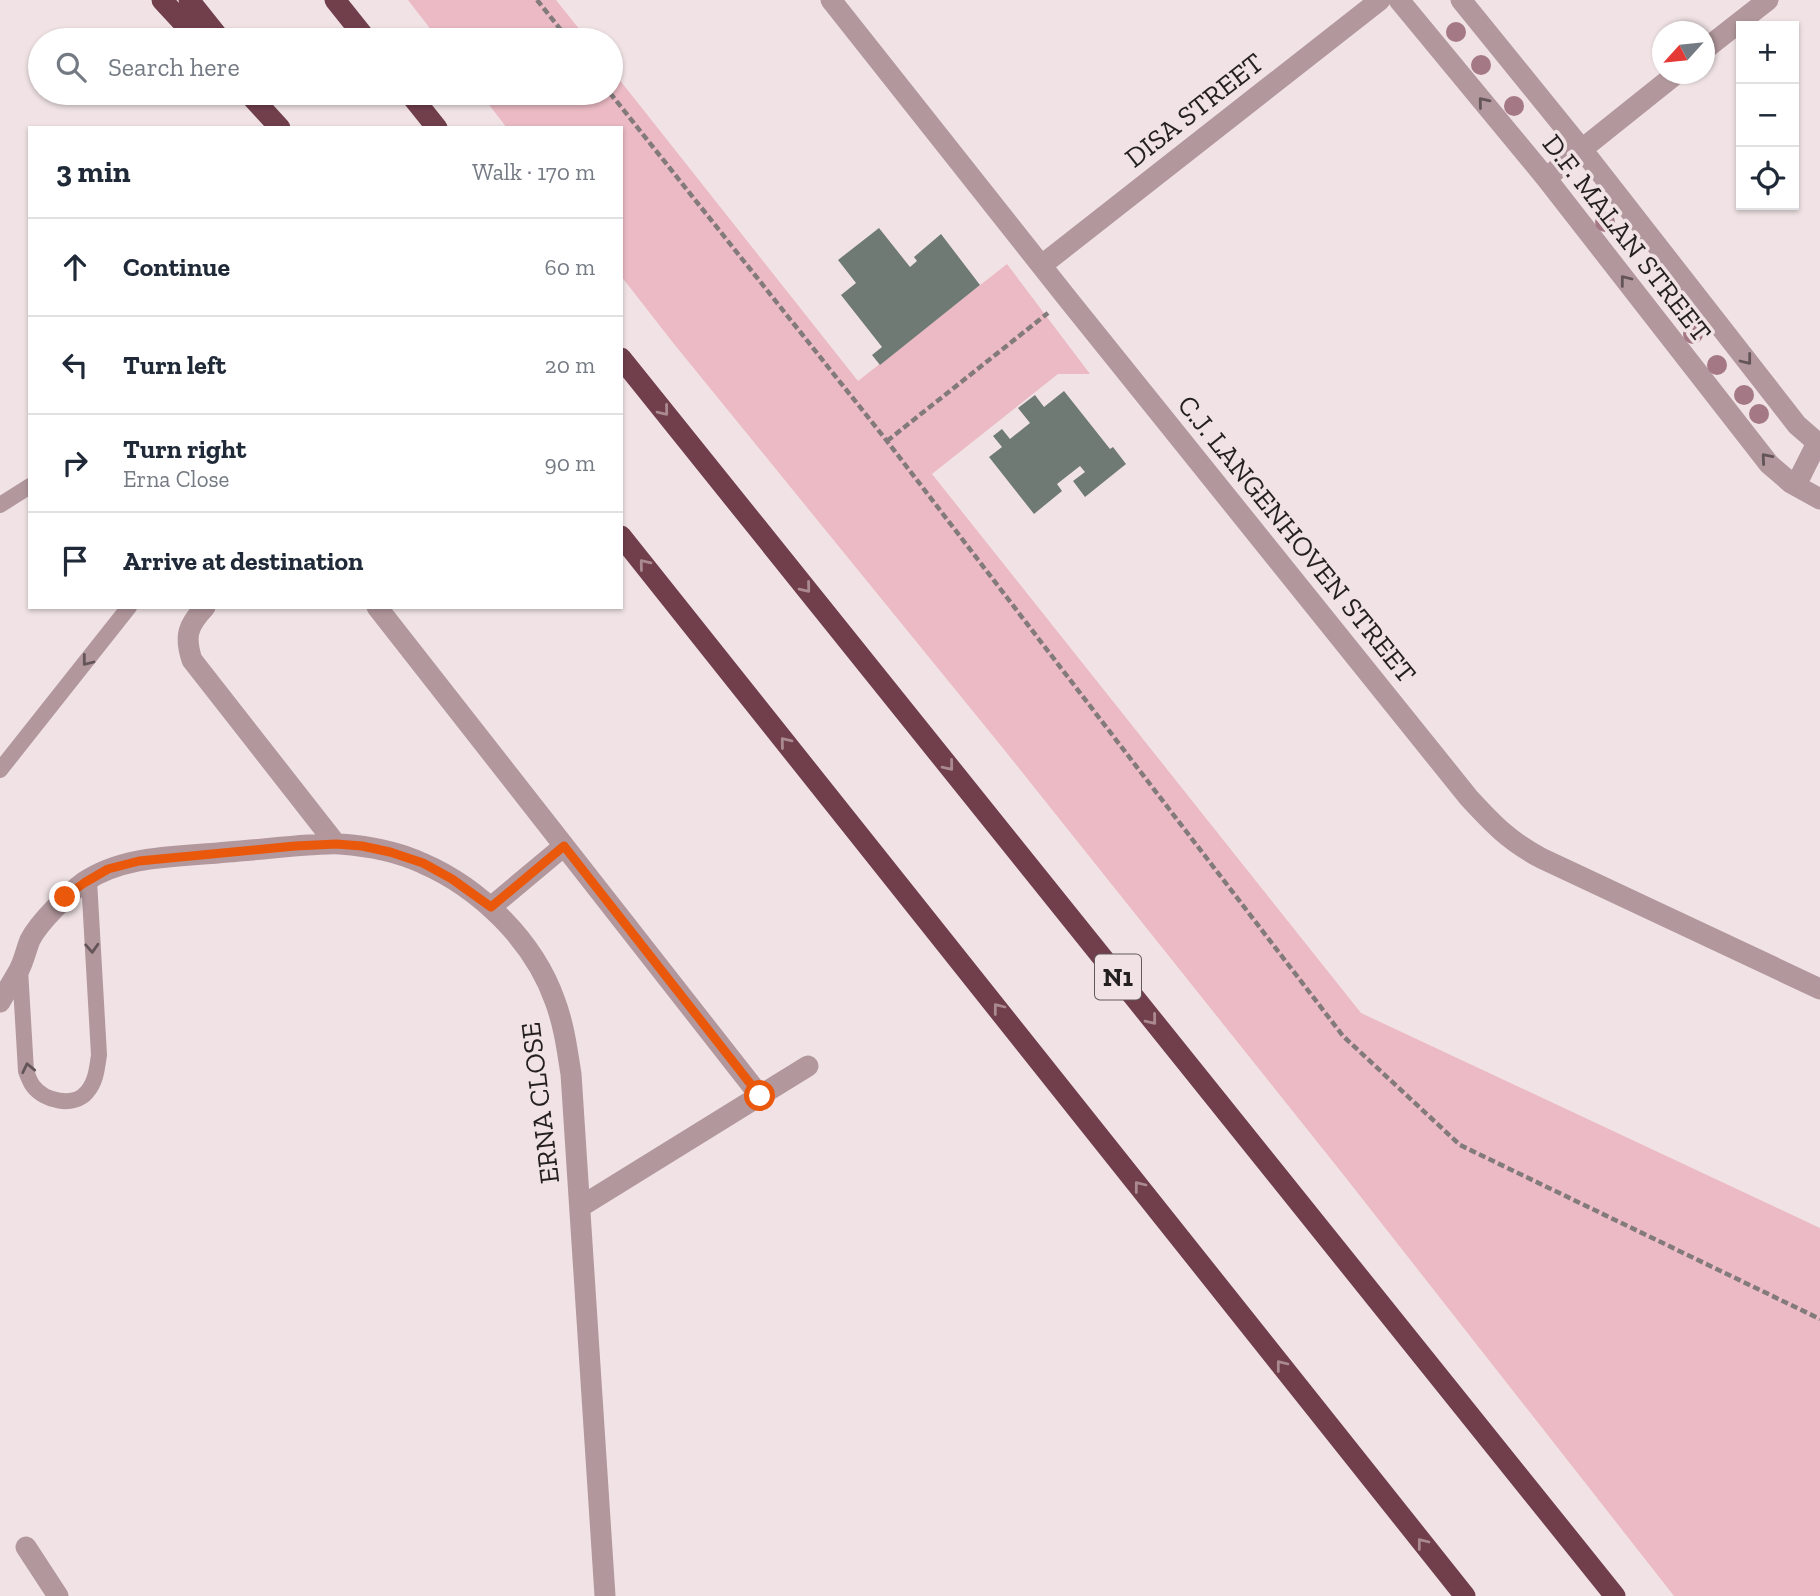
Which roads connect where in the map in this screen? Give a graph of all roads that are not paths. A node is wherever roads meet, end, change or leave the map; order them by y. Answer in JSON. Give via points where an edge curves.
{"nodes":[{"id":1,"x":162,"y":0,"type":"edge"},
{"id":2,"x":189,"y":0,"type":"edge"},
{"id":3,"x":335,"y":0,"type":"edge"},
{"id":4,"x":351,"y":0,"type":"edge"},
{"id":5,"x":831,"y":0,"type":"edge"},
{"id":6,"x":1380,"y":0,"type":"edge"},
{"id":7,"x":1399,"y":0,"type":"edge"},
{"id":8,"x":1461,"y":0,"type":"edge"},
{"id":9,"x":1768,"y":0,"type":"edge"},
{"id":10,"x":188,"y":28,"type":"edge"},
{"id":11,"x":211,"y":28,"type":"edge"},
{"id":12,"x":358,"y":28,"type":"edge"},
{"id":13,"x":371,"y":28,"type":"edge"},
{"id":14,"x":1715,"y":41,"type":"edge"},
{"id":15,"x":1662,"y":84,"type":"edge"},
{"id":16,"x":259,"y":105,"type":"edge"},
{"id":17,"x":272,"y":105,"type":"edge"},
{"id":18,"x":419,"y":105,"type":"edge"},
{"id":19,"x":424,"y":105,"type":"edge"},
{"id":20,"x":278,"y":126,"type":"edge"},
{"id":21,"x":288,"y":126,"type":"edge"},
{"id":22,"x":437,"y":126,"type":"edge"},
{"id":23,"x":438,"y":126,"type":"edge"},
{"id":24,"x":1581,"y":148,"type":"junction"},
{"id":25,"x":1546,"y":178,"type":"junction"},
{"id":26,"x":1042,"y":265,"type":"junction"},
{"id":27,"x":623,"y":360,"type":"edge"},
{"id":28,"x":1818,"y":444,"type":"edge"},
{"id":29,"x":1796,"y":485,"type":"junction"},
{"id":30,"x":28,"y":487,"type":"edge"},
{"id":31,"x":1820,"y":499,"type":"edge"},
{"id":32,"x":0,"y":505,"type":"edge"},
{"id":33,"x":623,"y":539,"type":"edge"},
{"id":34,"x":127,"y":609,"type":"edge"},
{"id":35,"x":203,"y":609,"type":"edge"},
{"id":36,"x":379,"y":609,"type":"edge"},
{"id":37,"x":0,"y":770,"type":"edge"},
{"id":38,"x":336,"y":844,"type":"junction"},
{"id":39,"x":564,"y":846,"type":"junction"},
{"id":40,"x":89,"y":880,"type":"junction"},
{"id":41,"x":491,"y":907,"type":"junction"},
{"id":42,"x":20,"y":968,"type":"junction"},
{"id":43,"x":1820,"y":989,"type":"edge"},
{"id":44,"x":0,"y":1002,"type":"edge"},
{"id":45,"x":808,"y":1066,"type":"dead end"},
{"id":46,"x":760,"y":1096,"type":"junction"},
{"id":47,"x":580,"y":1207,"type":"junction"},
{"id":48,"x":26,"y":1546,"type":"dead end"},
{"id":49,"x":58,"y":1596,"type":"edge"},
{"id":50,"x":605,"y":1596,"type":"edge"},
{"id":51,"x":1465,"y":1596,"type":"edge"},
{"id":52,"x":1615,"y":1596,"type":"edge"}],
"edges":[{"from":1,"to":10,"type":"highway"},
{"from":2,"to":11,"type":"highway"},
{"from":3,"to":12,"type":"highway"},
{"from":4,"to":13,"type":"highway"},
{"from":5,"to":26,"type":"street","name":"C.J. LANGENHOVEN STREET"},
{"from":6,"to":26,"type":"street","name":"DISA STREET"},
{"from":25,"to":7,"type":"street","name":"D.F. MALAN STREET","one_way":true},
{"from":8,"to":24,"type":"street","name":"D.F. MALAN STREET"},
{"from":9,"to":14,"type":"street"},
{"from":15,"to":24,"type":"street"},
{"from":16,"to":20,"type":"highway"},
{"from":17,"to":21,"type":"highway"},
{"from":18,"to":22,"type":"highway"},
{"from":19,"to":23,"type":"highway"},
{"from":24,"to":25,"type":"street"},
{"from":24,"to":28,"type":"street","name":"D.F. MALAN STREET","one_way":true,"via":[[1797,425]]},
{"from":29,"to":25,"type":"street","name":"D.F. MALAN STREET","one_way":true,"via":[[1769,464]]},
{"from":26,"to":43,"type":"street","name":"C.J. LANGENHOVEN STREET","via":[[1499,830],[1541,858]]},
{"from":27,"to":52,"type":"highway","number":"N1","one_way":true},
{"from":28,"to":29,"type":"street"},
{"from":29,"to":31,"type":"street","name":"D.F. MALAN STREET"},
{"from":30,"to":32,"type":"lane"},
{"from":51,"to":33,"type":"highway","one_way":true},
{"from":34,"to":37,"type":"lane","one_way":true},
{"from":35,"to":38,"type":"street","via":[[188,633],[192,660]]},
{"from":36,"to":39,"type":"street"},
{"from":38,"to":40,"type":"street","name":"ERNA CLOSE","via":[[139,861],[108,869]]},
{"from":38,"to":41,"type":"street","name":"ERNA CLOSE","via":[[390,852],[423,863]]},
{"from":39,"to":41,"type":"street"},
{"from":39,"to":46,"type":"street"},
{"from":40,"to":42,"type":"street","name":"ERNA CLOSE","via":[[65,897],[31,939]]},
{"from":40,"to":42,"type":"lane","one_way":true,"via":[[99,1055],[95,1078],[78,1099],[60,1101],[33,1087],[26,1071]]},
{"from":41,"to":47,"type":"street","name":"ERNA CLOSE","via":[[519,936],[555,999],[571,1074]]},
{"from":42,"to":44,"type":"street","name":"ERNA CLOSE"},
{"from":45,"to":46,"type":"street"},
{"from":46,"to":47,"type":"street"},
{"from":47,"to":50,"type":"street","name":"ERNA CLOSE"},
{"from":48,"to":49,"type":"street"}]}
